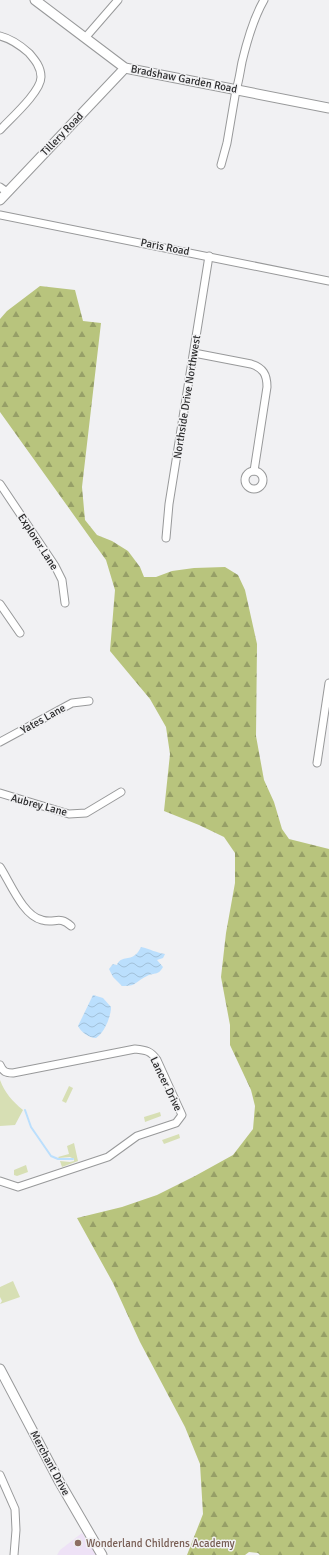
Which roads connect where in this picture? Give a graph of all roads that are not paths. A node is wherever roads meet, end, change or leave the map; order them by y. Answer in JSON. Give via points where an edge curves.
{"nodes":[{"id":1,"x":36,"y":0,"type":"edge"},
{"id":2,"x":118,"y":0,"type":"edge"},
{"id":3,"x":264,"y":0,"type":"edge"},
{"id":4,"x":0,"y":36,"type":"edge"},
{"id":5,"x":85,"y":38,"type":"junction"},
{"id":6,"x":125,"y":68,"type":"junction"},
{"id":7,"x":236,"y":90,"type":"junction"},
{"id":8,"x":329,"y":108,"type":"edge"},
{"id":9,"x":0,"y":130,"type":"edge"},
{"id":10,"x":221,"y":166,"type":"dead end"},
{"id":11,"x":4,"y":189,"type":"edge"},
{"id":12,"x":0,"y":200,"type":"edge"},
{"id":13,"x":0,"y":215,"type":"edge"},
{"id":14,"x":209,"y":256,"type":"junction"},
{"id":15,"x":329,"y":280,"type":"edge"},
{"id":16,"x":194,"y":353,"type":"junction"},
{"id":17,"x":254,"y":471,"type":"dead end"},
{"id":18,"x":0,"y":484,"type":"edge"},
{"id":19,"x":166,"y":538,"type":"dead end"},
{"id":20,"x":65,"y":603,"type":"dead end"},
{"id":21,"x":0,"y":604,"type":"edge"},
{"id":22,"x":20,"y":633,"type":"dead end"},
{"id":23,"x":329,"y":683,"type":"edge"},
{"id":24,"x":89,"y":701,"type":"dead end"},
{"id":25,"x":0,"y":742,"type":"edge"},
{"id":26,"x":317,"y":763,"type":"dead end"},
{"id":27,"x":121,"y":792,"type":"dead end"},
{"id":28,"x":0,"y":793,"type":"edge"},
{"id":29,"x":0,"y":867,"type":"edge"},
{"id":30,"x":71,"y":926,"type":"dead end"},
{"id":31,"x":2,"y":1068,"type":"edge"},
{"id":32,"x":0,"y":1181,"type":"edge"},
{"id":33,"x":0,"y":1369,"type":"edge"},
{"id":34,"x":0,"y":1475,"type":"edge"},
{"id":35,"x":3,"y":1490,"type":"edge"},
{"id":36,"x":14,"y":1555,"type":"edge"},
{"id":37,"x":102,"y":1555,"type":"edge"}],
"edges":[{"from":1,"to":5,"type":"street","name":"Bradshaw Garden Road"},
{"from":2,"to":5,"type":"street"},
{"from":3,"to":7,"type":"street","via":[[246,47]]},
{"from":4,"to":9,"type":"street","via":[[22,46],[35,60],[41,79],[36,92]]},
{"from":5,"to":6,"type":"street","name":"Bradshaw Garden Road"},
{"from":6,"to":7,"type":"street","name":"Bradshaw Garden Road"},
{"from":6,"to":11,"type":"street","name":"Tillery Road"},
{"from":7,"to":8,"type":"street","name":"Bradshaw Garden Road"},
{"from":7,"to":10,"type":"street"},
{"from":11,"to":12,"type":"street","name":"Tillery Road"},
{"from":13,"to":14,"type":"street","name":"Paris Road"},
{"from":14,"to":15,"type":"street","name":"Paris Road"},
{"from":14,"to":16,"type":"street","name":"Northside Drive Northwest"},
{"from":16,"to":17,"type":"street","via":[[259,366],[264,371],[267,386]]},
{"from":16,"to":19,"type":"street","name":"Northside Drive Northwest","via":[[169,504]]},
{"from":18,"to":20,"type":"street","name":"Explorer Lane","via":[[56,566],[62,580]]},
{"from":21,"to":22,"type":"street"},
{"from":23,"to":26,"type":"street"},
{"from":24,"to":25,"type":"street","name":"Yates Lane","via":[[72,703]]},
{"from":27,"to":28,"type":"street","name":"Aubrey Lane","via":[[86,813],[78,814],[69,814]]},
{"from":29,"to":30,"type":"street","via":[[30,914],[41,920],[65,920]]},
{"from":31,"to":32,"type":"street","name":"Lancer Drive","via":[[7,1073],[13,1073],[135,1049],[147,1050],[157,1060],[182,1115],[176,1123],[138,1136],[108,1157],[18,1187]]},
{"from":33,"to":37,"type":"street","name":"Merchant Drive","via":[[59,1481]]},
{"from":34,"to":35,"type":"street"},
{"from":35,"to":36,"type":"street","via":[[15,1509]]}]}
